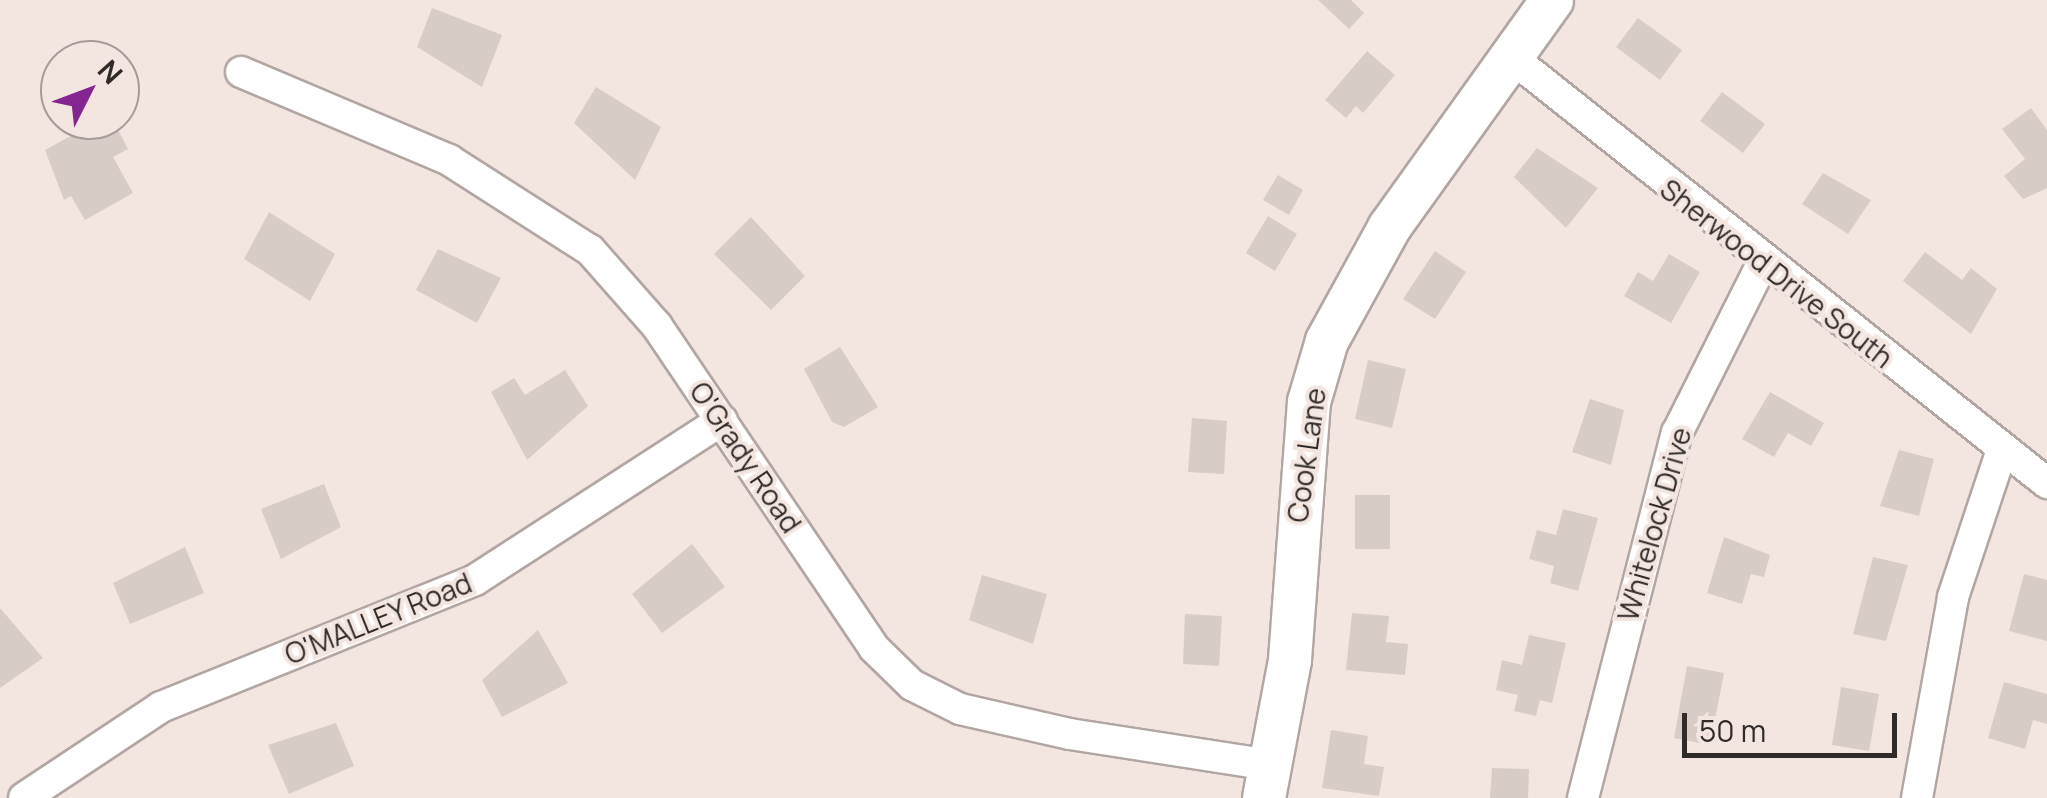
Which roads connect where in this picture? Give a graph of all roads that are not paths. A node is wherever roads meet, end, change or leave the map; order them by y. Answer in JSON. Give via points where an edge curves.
{"nodes":[{"id":1,"x":1552,"y":0,"type":"edge"},
{"id":2,"x":1511,"y":57,"type":"junction"},
{"id":3,"x":241,"y":72,"type":"dead end"},
{"id":4,"x":1762,"y":264,"type":"junction"},
{"id":5,"x":722,"y":420,"type":"junction"},
{"id":6,"x":2002,"y":450,"type":"junction"},
{"id":7,"x":2047,"y":483,"type":"edge"},
{"id":8,"x":1267,"y":781,"type":"edge"},
{"id":9,"x":24,"y":798,"type":"edge"},
{"id":10,"x":1584,"y":798,"type":"edge"},
{"id":11,"x":1917,"y":798,"type":"edge"}],
"edges":[{"from":1,"to":2,"type":"street","name":"Cook Lane"},
{"from":2,"to":4,"type":"street","name":"Sherwood Drive South"},
{"from":2,"to":8,"type":"street","name":"Cook Lane","via":[[1389,228],[1326,341],[1300,466],[1290,660]]},
{"from":3,"to":5,"type":"street","name":"O'Grady Road","via":[[449,160],[569,233],[635,297]]},
{"from":4,"to":6,"type":"street","name":"Sherwood Drive South"},
{"from":4,"to":10,"type":"street","name":"Whitelock Drive","via":[[1676,434]]},
{"from":5,"to":8,"type":"street","name":"O'Grady Road","via":[[874,648],[927,695]]},
{"from":5,"to":9,"type":"street","name":"O'MALLEY Road","via":[[475,580],[161,708]]},
{"from":6,"to":7,"type":"street","name":"Sherwood Drive South"},
{"from":6,"to":11,"type":"street","via":[[1953,597]]}]}
